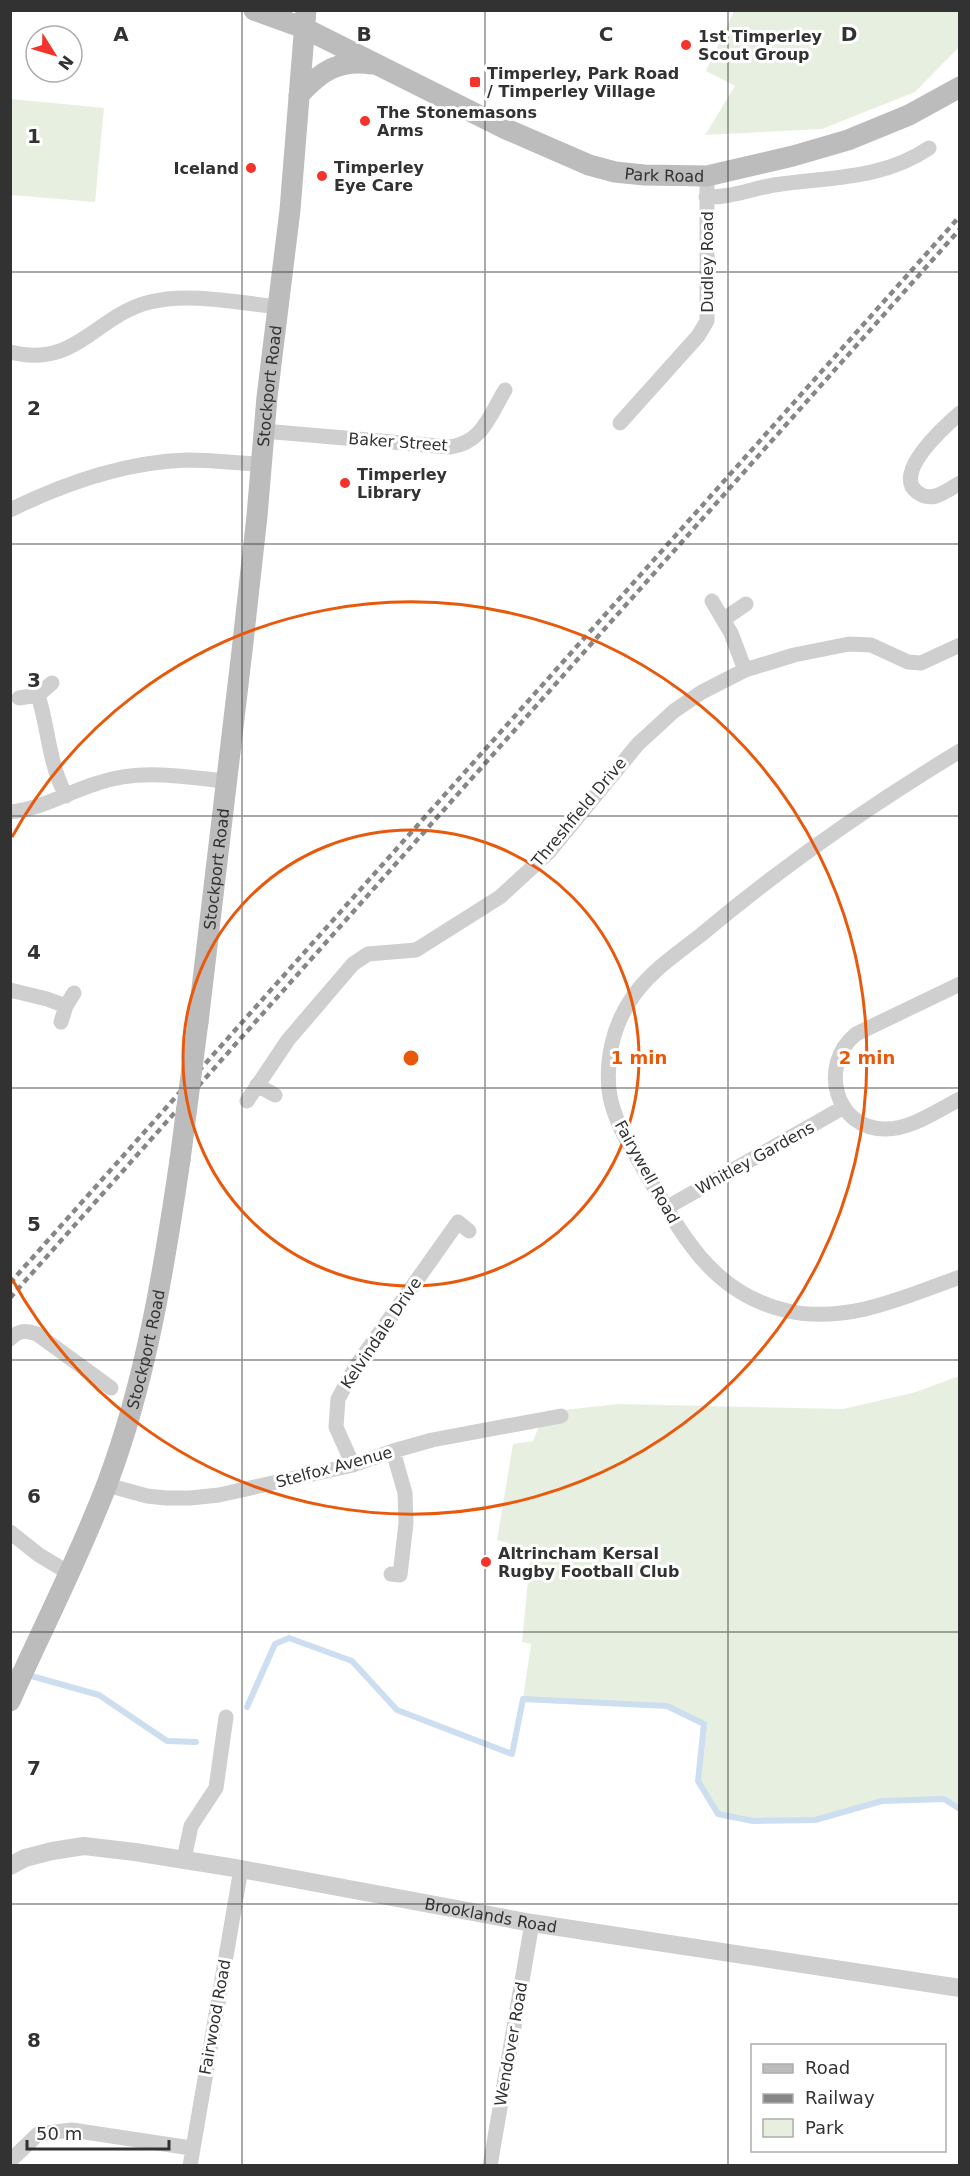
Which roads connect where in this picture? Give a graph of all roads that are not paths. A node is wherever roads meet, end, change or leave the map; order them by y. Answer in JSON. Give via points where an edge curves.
{"nodes":[{"id":1,"x":254,"y":10,"type":"edge"},
{"id":2,"x":305,"y":19,"type":"edge"},
{"id":3,"x":375,"y":65,"type":"junction"},
{"id":4,"x":960,"y":87,"type":"edge"},
{"id":5,"x":299,"y":95,"type":"junction"},
{"id":6,"x":929,"y":148,"type":"dead end"},
{"id":7,"x":707,"y":176,"type":"junction"},
{"id":8,"x":706,"y":197,"type":"junction"},
{"id":9,"x":279,"y":307,"type":"junction"},
{"id":10,"x":10,"y":352,"type":"edge"},
{"id":11,"x":505,"y":390,"type":"dead end"},
{"id":12,"x":960,"y":413,"type":"edge"},
{"id":13,"x":620,"y":423,"type":"dead end"},
{"id":14,"x":263,"y":430,"type":"junction"},
{"id":15,"x":260,"y":464,"type":"junction"},
{"id":16,"x":960,"y":483,"type":"edge"},
{"id":17,"x":10,"y":510,"type":"edge"},
{"id":18,"x":712,"y":601,"type":"dead end"},
{"id":19,"x":746,"y":604,"type":"dead end"},
{"id":20,"x":724,"y":619,"type":"junction"},
{"id":21,"x":960,"y":645,"type":"edge"},
{"id":22,"x":745,"y":670,"type":"junction"},
{"id":23,"x":52,"y":683,"type":"dead end"},
{"id":24,"x":38,"y":695,"type":"junction"},
{"id":25,"x":19,"y":698,"type":"dead end"},
{"id":26,"x":960,"y":751,"type":"edge"},
{"id":27,"x":226,"y":781,"type":"junction"},
{"id":28,"x":66,"y":796,"type":"junction"},
{"id":29,"x":10,"y":812,"type":"edge"},
{"id":30,"x":960,"y":984,"type":"edge"},
{"id":31,"x":10,"y":990,"type":"edge"},
{"id":32,"x":74,"y":993,"type":"dead end"},
{"id":33,"x":66,"y":1006,"type":"junction"},
{"id":34,"x":61,"y":1022,"type":"dead end"},
{"id":35,"x":257,"y":1085,"type":"junction"},
{"id":36,"x":275,"y":1095,"type":"dead end"},
{"id":37,"x":960,"y":1099,"type":"edge"},
{"id":38,"x":247,"y":1101,"type":"dead end"},
{"id":39,"x":844,"y":1107,"type":"junction"},
{"id":40,"x":666,"y":1208,"type":"junction"},
{"id":41,"x":469,"y":1231,"type":"dead end"},
{"id":42,"x":960,"y":1277,"type":"edge"},
{"id":43,"x":10,"y":1339,"type":"edge"},
{"id":44,"x":111,"y":1388,"type":"dead end"},
{"id":45,"x":561,"y":1416,"type":"dead end"},
{"id":46,"x":393,"y":1451,"type":"junction"},
{"id":47,"x":353,"y":1465,"type":"junction"},
{"id":48,"x":107,"y":1485,"type":"junction"},
{"id":49,"x":10,"y":1532,"type":"edge"},
{"id":50,"x":69,"y":1573,"type":"junction"},
{"id":51,"x":391,"y":1574,"type":"dead end"},
{"id":52,"x":12,"y":1697,"type":"edge"},
{"id":53,"x":226,"y":1717,"type":"dead end"},
{"id":54,"x":184,"y":1859,"type":"junction"},
{"id":55,"x":15,"y":1860,"type":"edge"},
{"id":56,"x":241,"y":1869,"type":"junction"},
{"id":57,"x":532,"y":1923,"type":"junction"},
{"id":58,"x":960,"y":1988,"type":"edge"},
{"id":59,"x":191,"y":2148,"type":"junction"},
{"id":60,"x":10,"y":2161,"type":"edge"},
{"id":61,"x":190,"y":2166,"type":"edge"},
{"id":62,"x":490,"y":2166,"type":"edge"}],
"edges":[{"from":1,"to":2,"type":"main road","name":"Park Road"},
{"from":2,"to":3,"type":"main road","name":"Park Road"},
{"from":2,"to":5,"type":"main road","name":"Stockport Road"},
{"from":3,"to":5,"type":"main road","name":"Park Road","via":[[358,62],[332,68],[310,82]]},
{"from":3,"to":7,"type":"main road","name":"Park Road","via":[[589,165],[644,175]]},
{"from":4,"to":7,"type":"main road","name":"Park Road","via":[[909,115],[848,140]]},
{"from":5,"to":9,"type":"main road","name":"Stockport Road"},
{"from":6,"to":8,"type":"street","name":"Park Road","via":[[899,165],[873,173]]},
{"from":7,"to":8,"type":"street","name":"Dudley Road"},
{"from":8,"to":13,"type":"street","name":"Dudley Road","via":[[707,321]]},
{"from":9,"to":10,"type":"street","via":[[181,297],[164,299],[132,308],[60,352]]},
{"from":9,"to":14,"type":"main road","name":"Stockport Road"},
{"from":11,"to":14,"type":"street","name":"Baker Street","via":[[479,435],[450,447]]},
{"from":12,"to":16,"type":"street","via":[[934,437],[909,477],[912,488],[930,498]]},
{"from":14,"to":15,"type":"main road","name":"Stockport Road"},
{"from":15,"to":17,"type":"street","via":[[187,460],[122,469],[85,479]]},
{"from":15,"to":27,"type":"main road","name":"Stockport Road"},
{"from":18,"to":20,"type":"street"},
{"from":19,"to":20,"type":"street"},
{"from":20,"to":22,"type":"street"},
{"from":21,"to":22,"type":"street","name":"Threshfield Drive","via":[[921,663],[858,644],[794,655]]},
{"from":22,"to":35,"type":"street","name":"Threshfield Drive","via":[[702,692],[654,728],[620,763],[549,852],[500,897],[416,950],[368,954],[353,964],[288,1040]]},
{"from":23,"to":24,"type":"street"},
{"from":24,"to":25,"type":"street"},
{"from":24,"to":28,"type":"street","via":[[56,777]]},
{"from":26,"to":40,"type":"street","name":"Fairywell Road","via":[[848,822],[758,888],[652,974],[630,1000],[612,1041],[610,1092],[620,1128]]},
{"from":27,"to":28,"type":"street","via":[[135,775],[98,782]]},
{"from":27,"to":48,"type":"main road","name":"Stockport Road","bridge":true,"via":[[168,1240],[126,1428]]},
{"from":28,"to":29,"type":"street"},
{"from":30,"to":39,"type":"street","via":[[851,1038],[835,1070],[836,1087]]},
{"from":31,"to":33,"type":"street"},
{"from":32,"to":33,"type":"street"},
{"from":33,"to":34,"type":"street"},
{"from":35,"to":36,"type":"street"},
{"from":35,"to":38,"type":"street","name":"Threshfield Drive"},
{"from":37,"to":39,"type":"street","via":[[905,1126],[886,1129],[863,1123]]},
{"from":39,"to":40,"type":"street","name":"Whitley Gardens"},
{"from":40,"to":42,"type":"street","name":"Fairywell Road","via":[[693,1251],[716,1274],[751,1298],[788,1311],[859,1311]]},
{"from":41,"to":47,"type":"street","name":"Kelvindale Drive","via":[[458,1222],[356,1366],[338,1399],[336,1427]]},
{"from":43,"to":44,"type":"street","via":[[18,1332],[37,1334]]},
{"from":45,"to":46,"type":"street","name":"Stelfox Avenue"},
{"from":46,"to":47,"type":"street","name":"Stelfox Avenue"},
{"from":46,"to":51,"type":"street","via":[[405,1493],[406,1523],[400,1575]]},
{"from":47,"to":48,"type":"street","name":"Stelfox Avenue","via":[[243,1491],[190,1498],[147,1496]]},
{"from":48,"to":50,"type":"main road","name":"Stockport Road"},
{"from":49,"to":50,"type":"street"},
{"from":50,"to":52,"type":"main road","name":"Stockport Road"},
{"from":53,"to":54,"type":"street","via":[[216,1788],[191,1826]]},
{"from":54,"to":55,"type":"street","name":"Brooklands Road","via":[[84,1846]]},
{"from":54,"to":56,"type":"street","name":"Brooklands Road"},
{"from":56,"to":57,"type":"street","name":"Brooklands Road"},
{"from":56,"to":59,"type":"street","name":"Fairwood Road"},
{"from":57,"to":58,"type":"street","name":"Brooklands Road"},
{"from":57,"to":62,"type":"street","name":"Wendover Road"},
{"from":59,"to":60,"type":"street","via":[[72,2130],[38,2134]]},
{"from":59,"to":61,"type":"street","name":"Fairwood Road"}]}
